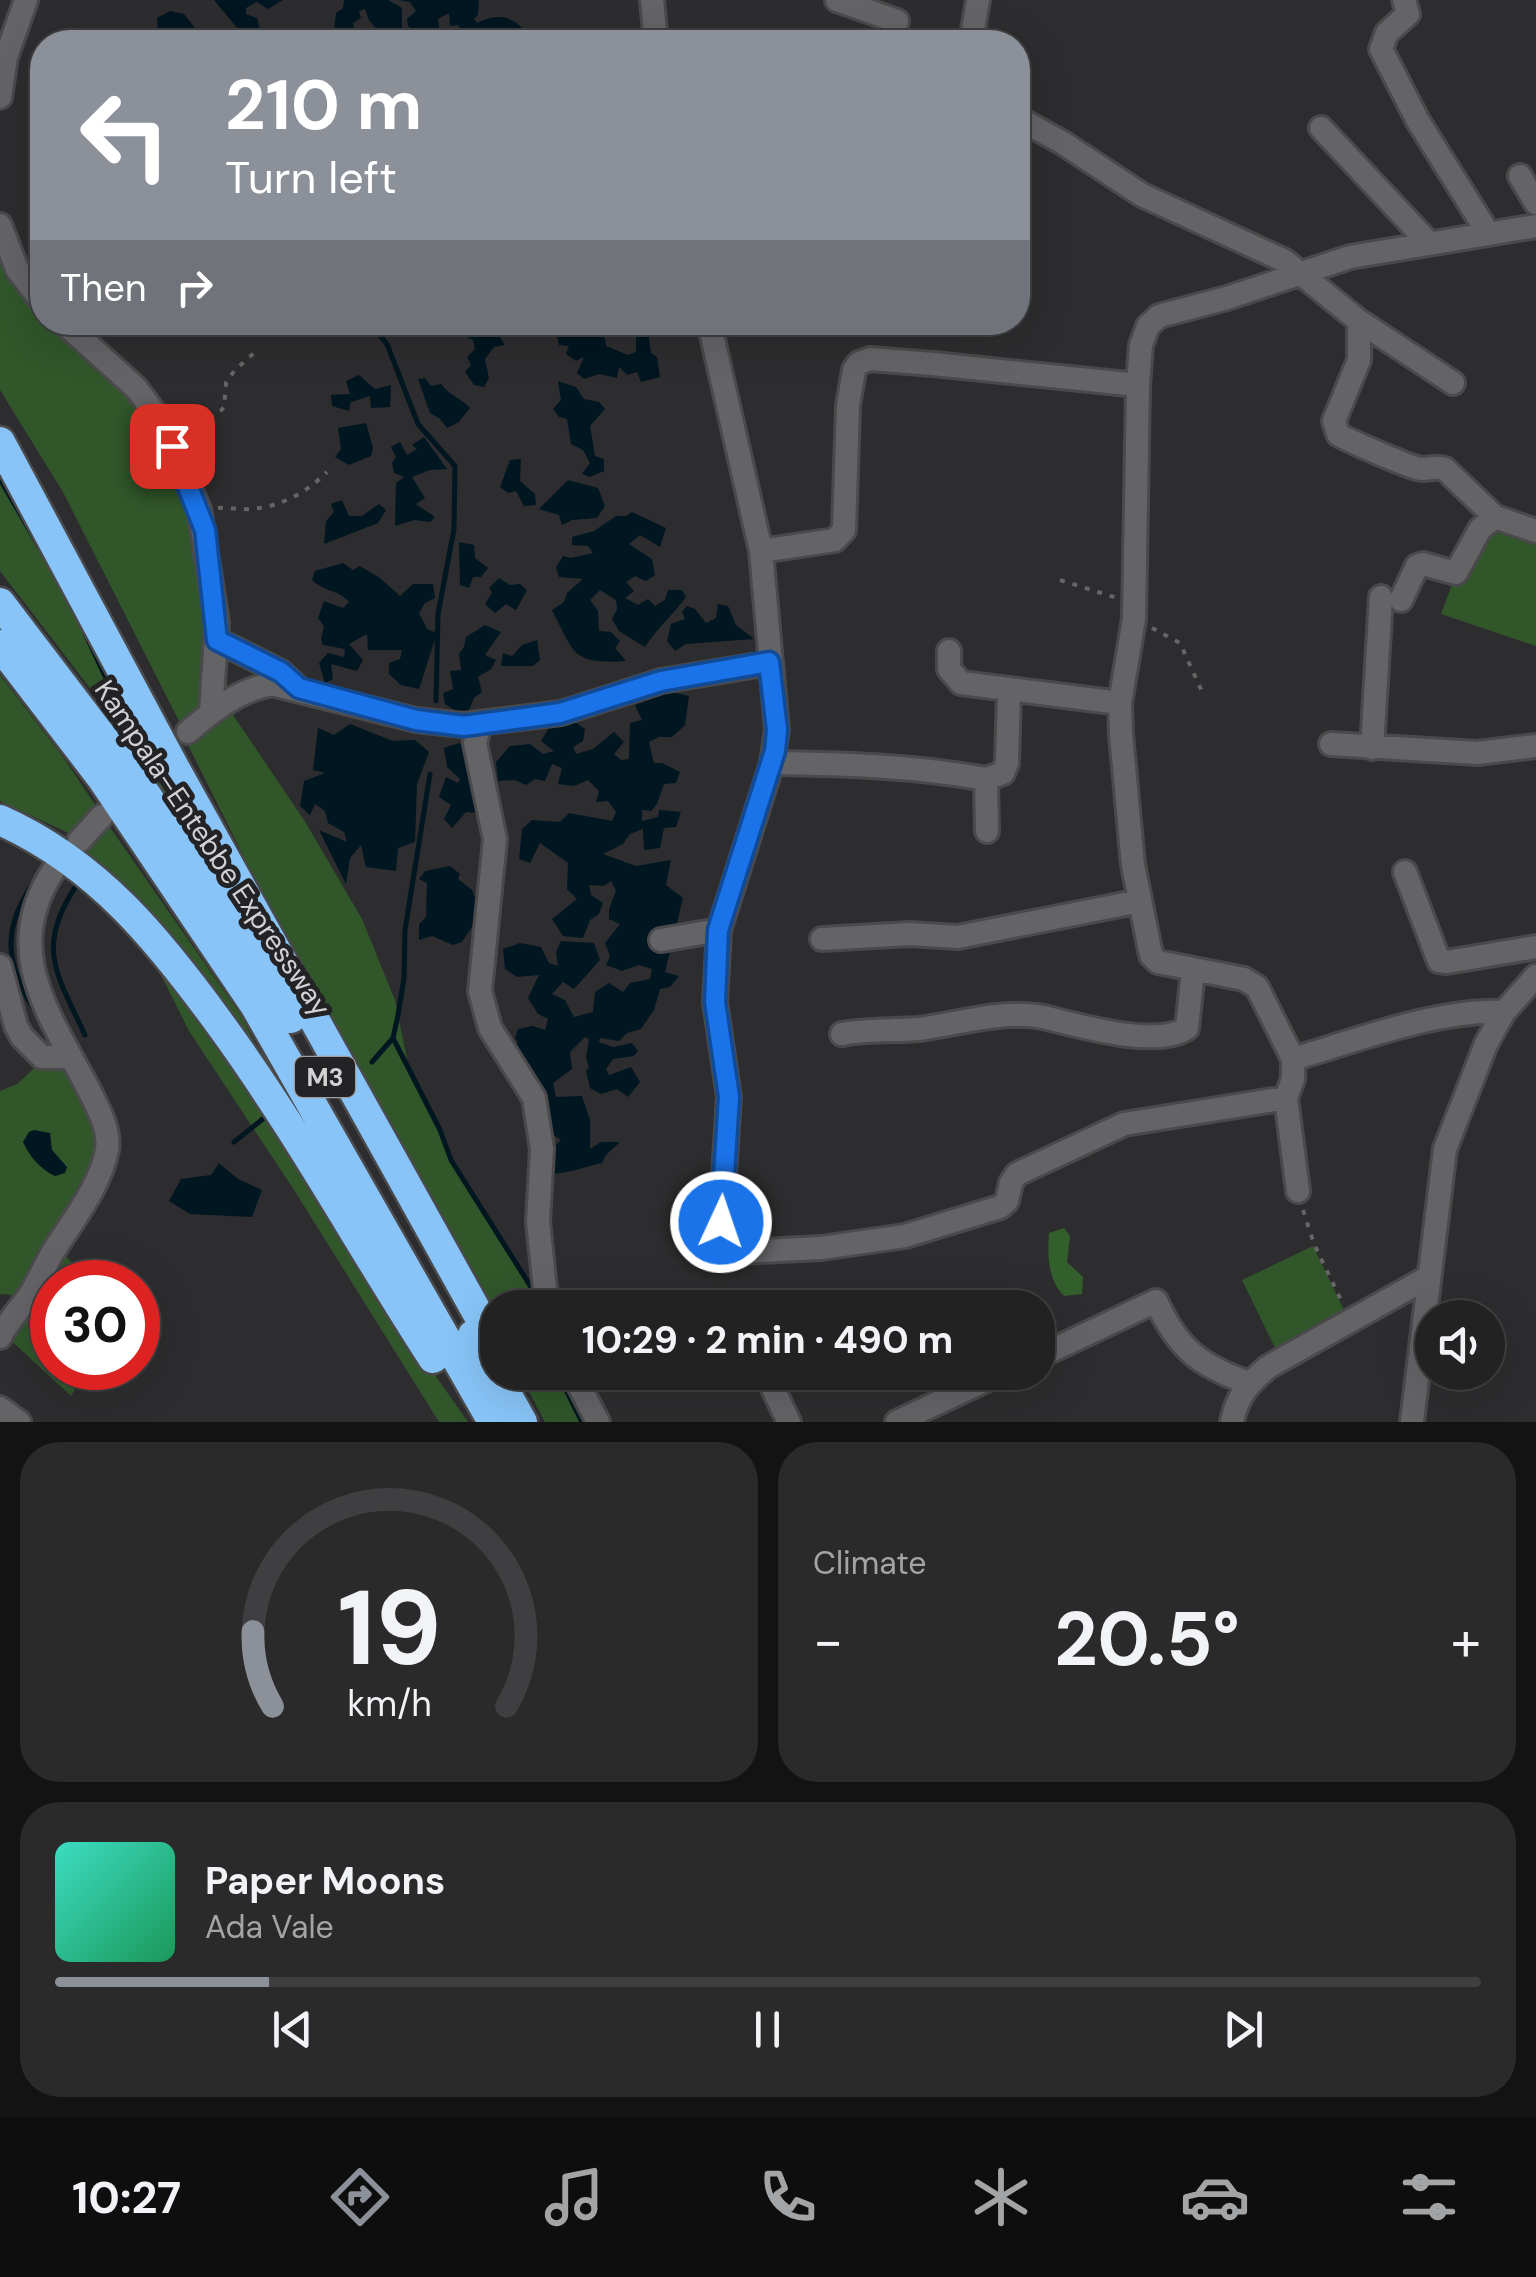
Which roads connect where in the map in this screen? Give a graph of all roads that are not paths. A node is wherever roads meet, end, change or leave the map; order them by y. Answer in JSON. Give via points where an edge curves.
{"nodes":[{"id":1,"x":26,"y":0,"type":"edge"},
{"id":2,"x":652,"y":0,"type":"edge"},
{"id":3,"x":838,"y":0,"type":"edge"},
{"id":4,"x":978,"y":0,"type":"edge"},
{"id":5,"x":1404,"y":0,"type":"edge"},
{"id":6,"x":897,"y":21,"type":"dead end"},
{"id":7,"x":655,"y":30,"type":"edge"},
{"id":8,"x":973,"y":30,"type":"edge"},
{"id":9,"x":0,"y":96,"type":"edge"},
{"id":10,"x":1030,"y":125,"type":"edge"},
{"id":11,"x":1321,"y":128,"type":"dead end"},
{"id":12,"x":1520,"y":176,"type":"dead end"},
{"id":13,"x":1536,"y":203,"type":"edge"},
{"id":14,"x":0,"y":225,"type":"edge"},
{"id":15,"x":1536,"y":226,"type":"edge"},
{"id":16,"x":1488,"y":233,"type":"junction"},
{"id":17,"x":1428,"y":242,"type":"junction"},
{"id":18,"x":1302,"y":272,"type":"junction"},
{"id":19,"x":30,"y":286,"type":"edge"},
{"id":20,"x":1358,"y":321,"type":"junction"},
{"id":21,"x":78,"y":335,"type":"edge"},
{"id":22,"x":711,"y":335,"type":"edge"},
{"id":23,"x":1453,"y":382,"type":"dead end"},
{"id":24,"x":1138,"y":386,"type":"junction"},
{"id":25,"x":0,"y":442,"type":"edge"},
{"id":26,"x":1495,"y":517,"type":"junction"},
{"id":27,"x":1536,"y":531,"type":"edge"},
{"id":28,"x":761,"y":551,"type":"junction"},
{"id":29,"x":0,"y":603,"type":"edge"},
{"id":30,"x":217,"y":640,"type":"junction"},
{"id":31,"x":0,"y":645,"type":"edge"},
{"id":32,"x":949,"y":651,"type":"dead end"},
{"id":33,"x":769,"y":662,"type":"junction"},
{"id":34,"x":299,"y":688,"type":"junction"},
{"id":35,"x":1010,"y":691,"type":"junction"},
{"id":36,"x":1120,"y":703,"type":"junction"},
{"id":37,"x":480,"y":723,"type":"junction"},
{"id":38,"x":1331,"y":744,"type":"dead end"},
{"id":39,"x":1536,"y":746,"type":"edge"},
{"id":40,"x":1372,"y":748,"type":"junction"},
{"id":41,"x":772,"y":764,"type":"junction"},
{"id":42,"x":986,"y":779,"type":"junction"},
{"id":43,"x":102,"y":816,"type":"dead end"},
{"id":44,"x":0,"y":820,"type":"edge"},
{"id":45,"x":987,"y":831,"type":"dead end"},
{"id":46,"x":79,"y":842,"type":"dead end"},
{"id":47,"x":53,"y":872,"type":"dead end"},
{"id":48,"x":1406,"y":872,"type":"dead end"},
{"id":49,"x":1140,"y":901,"type":"junction"},
{"id":50,"x":718,"y":930,"type":"junction"},
{"id":51,"x":822,"y":939,"type":"dead end"},
{"id":52,"x":661,"y":940,"type":"dead end"},
{"id":53,"x":1536,"y":948,"type":"edge"},
{"id":54,"x":0,"y":966,"type":"edge"},
{"id":55,"x":1193,"y":971,"type":"junction"},
{"id":56,"x":1536,"y":976,"type":"edge"},
{"id":57,"x":1504,"y":1012,"type":"junction"},
{"id":58,"x":842,"y":1034,"type":"dead end"},
{"id":59,"x":68,"y":1057,"type":"junction"},
{"id":60,"x":1293,"y":1060,"type":"junction"},
{"id":61,"x":1286,"y":1098,"type":"junction"},
{"id":62,"x":1298,"y":1190,"type":"road end"},
{"id":63,"x":1428,"y":1278,"type":"junction"},
{"id":64,"x":545,"y":1290,"type":"edge"},
{"id":65,"x":480,"y":1318,"type":"edge"},
{"id":66,"x":0,"y":1337,"type":"edge"},
{"id":67,"x":1055,"y":1349,"type":"edge"},
{"id":68,"x":1249,"y":1383,"type":"junction"},
{"id":69,"x":581,"y":1390,"type":"edge"},
{"id":70,"x":774,"y":1390,"type":"edge"},
{"id":71,"x":966,"y":1390,"type":"edge"},
{"id":72,"x":508,"y":1404,"type":"edge"},
{"id":73,"x":0,"y":1408,"type":"edge"},
{"id":74,"x":19,"y":1422,"type":"edge"},
{"id":75,"x":477,"y":1422,"type":"edge"},
{"id":76,"x":598,"y":1422,"type":"edge"},
{"id":77,"x":789,"y":1422,"type":"edge"},
{"id":78,"x":898,"y":1422,"type":"edge"},
{"id":79,"x":1232,"y":1422,"type":"edge"},
{"id":80,"x":1412,"y":1422,"type":"edge"}],
"edges":[{"from":1,"to":9,"type":"street"},
{"from":2,"to":7,"type":"street"},
{"from":3,"to":6,"type":"street"},
{"from":4,"to":8,"type":"street"},
{"from":5,"to":16,"type":"street","via":[[1408,14],[1387,33],[1381,49]]},
{"from":10,"to":18,"type":"street","via":[[1142,195]]},
{"from":11,"to":17,"type":"street"},
{"from":12,"to":13,"type":"street"},
{"from":14,"to":19,"type":"street"},
{"from":15,"to":16,"type":"street"},
{"from":16,"to":17,"type":"street"},
{"from":17,"to":18,"type":"street"},
{"from":18,"to":20,"type":"street"},
{"from":18,"to":24,"type":"street","via":[[1158,316],[1142,345]]},
{"from":20,"to":23,"type":"street"},
{"from":20,"to":26,"type":"street","via":[[1359,360],[1334,421],[1338,434],[1416,468],[1445,469]]},
{"from":21,"to":30,"type":"street","via":[[136,388],[166,434],[199,509]]},
{"from":22,"to":28,"type":"street"},
{"from":24,"to":28,"type":"street","via":[[934,364],[859,363],[848,406],[844,530],[834,540]]},
{"from":24,"to":36,"type":"street","via":[[1135,612]]},
{"from":25,"to":65,"type":"highway"},
{"from":26,"to":27,"type":"street"},
{"from":26,"to":40,"type":"street","via":[[1480,529],[1456,573],[1417,566],[1391,598]]},
{"from":28,"to":33,"type":"street"},
{"from":29,"to":72,"type":"highway","name":"Kampala–Entebbe Expressway","number":"M3","via":[[146,796],[289,1014]]},
{"from":30,"to":34,"type":"street"},
{"from":30,"to":34,"type":"street","via":[[201,720],[250,688]]},
{"from":31,"to":72,"type":"highway","number":"M3","via":[[102,778],[255,1005]]},
{"from":32,"to":35,"type":"street","via":[[954,678]]},
{"from":33,"to":37,"type":"street","via":[[661,681],[560,713]]},
{"from":33,"to":41,"type":"street","via":[[777,730]]},
{"from":34,"to":37,"type":"street","via":[[416,720]]},
{"from":35,"to":36,"type":"street"},
{"from":35,"to":42,"type":"street","via":[[1007,763],[1003,773]]},
{"from":36,"to":49,"type":"street"},
{"from":37,"to":64,"type":"street","via":[[476,743],[496,839],[480,991],[490,1028],[534,1098],[542,1149],[538,1222]]},
{"from":38,"to":40,"type":"street"},
{"from":39,"to":40,"type":"street","via":[[1477,753]]},
{"from":41,"to":42,"type":"street","via":[[912,767]]},
{"from":41,"to":50,"type":"street"},
{"from":42,"to":45,"type":"street"},
{"from":43,"to":46,"type":"street"},
{"from":44,"to":75,"type":"highway","via":[[90,874],[174,962],[276,1105]]},
{"from":47,"to":59,"type":"street","via":[[23,922],[20,941],[24,967]]},
{"from":48,"to":53,"type":"street","via":[[1439,961]]},
{"from":49,"to":51,"type":"street","via":[[958,937]]},
{"from":49,"to":55,"type":"street","via":[[1151,954]]},
{"from":50,"to":52,"type":"street"},
{"from":50,"to":61,"type":"street","via":[[715,1002],[729,1097],[721,1222],[741,1252],[904,1236],[1000,1207],[1017,1174],[1124,1124]]},
{"from":54,"to":59,"type":"street","via":[[22,1038],[42,1056]]},
{"from":55,"to":58,"type":"street","via":[[1187,1028],[1166,1036],[1010,1016]]},
{"from":55,"to":60,"type":"street","via":[[1257,987]]},
{"from":56,"to":57,"type":"street"},
{"from":57,"to":60,"type":"street","via":[[1478,1010]]},
{"from":57,"to":63,"type":"street","via":[[1446,1149]]},
{"from":59,"to":66,"type":"street","via":[[102,1116],[107,1150],[89,1194]]},
{"from":60,"to":61,"type":"street"},
{"from":61,"to":62,"type":"street"},
{"from":63,"to":68,"type":"street"},
{"from":63,"to":80,"type":"street"},
{"from":67,"to":68,"type":"street","via":[[1156,1301],[1170,1331],[1198,1360]]},
{"from":68,"to":79,"type":"street"},
{"from":69,"to":76,"type":"street"},
{"from":70,"to":77,"type":"street"},
{"from":71,"to":78,"type":"street"},
{"from":73,"to":74,"type":"street"}]}
